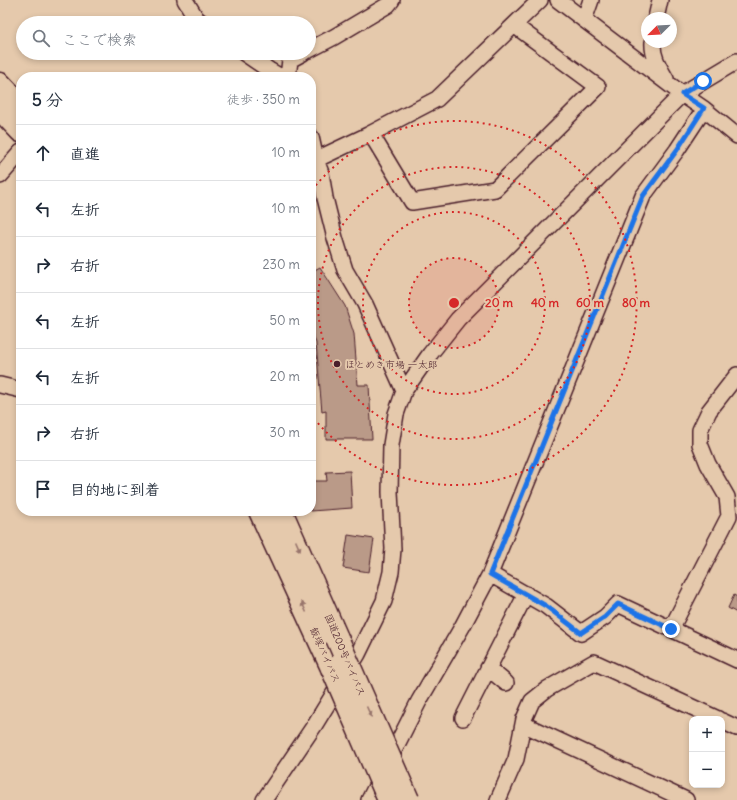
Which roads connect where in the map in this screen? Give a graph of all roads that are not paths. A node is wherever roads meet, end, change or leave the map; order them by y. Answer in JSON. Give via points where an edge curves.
{"nodes":[{"id":1,"x":185,"y":0,"type":"edge"},
{"id":2,"x":392,"y":0,"type":"edge"},
{"id":3,"x":540,"y":0,"type":"edge"},
{"id":4,"x":558,"y":0,"type":"edge"},
{"id":5,"x":591,"y":0,"type":"edge"},
{"id":6,"x":660,"y":0,"type":"edge"},
{"id":7,"x":657,"y":12,"type":"edge"},
{"id":8,"x":195,"y":16,"type":"edge"},
{"id":9,"x":584,"y":20,"type":"junction"},
{"id":10,"x":514,"y":25,"type":"junction"},
{"id":11,"x":316,"y":46,"type":"edge"},
{"id":12,"x":653,"y":48,"type":"edge"},
{"id":13,"x":254,"y":60,"type":"edge"},
{"id":14,"x":290,"y":60,"type":"edge"},
{"id":15,"x":737,"y":61,"type":"edge"},
{"id":16,"x":272,"y":72,"type":"edge"},
{"id":17,"x":289,"y":72,"type":"edge"},
{"id":18,"x":0,"y":84,"type":"edge"},
{"id":19,"x":670,"y":84,"type":"junction"},
{"id":20,"x":682,"y":94,"type":"junction"},
{"id":21,"x":16,"y":101,"type":"edge"},
{"id":22,"x":704,"y":108,"type":"junction"},
{"id":23,"x":0,"y":109,"type":"edge"},
{"id":24,"x":16,"y":126,"type":"edge"},
{"id":25,"x":371,"y":134,"type":"junction"},
{"id":26,"x":737,"y":136,"type":"edge"},
{"id":27,"x":16,"y":158,"type":"edge"},
{"id":28,"x":316,"y":160,"type":"edge"},
{"id":29,"x":316,"y":166,"type":"edge"},
{"id":30,"x":0,"y":176,"type":"edge"},
{"id":31,"x":737,"y":375,"type":"edge"},
{"id":32,"x":0,"y":385,"type":"edge"},
{"id":33,"x":16,"y":389,"type":"edge"},
{"id":34,"x":404,"y":391,"type":"junction"},
{"id":35,"x":733,"y":504,"type":"edge"},
{"id":36,"x":262,"y":516,"type":"edge"},
{"id":37,"x":284,"y":516,"type":"edge"},
{"id":38,"x":490,"y":574,"type":"junction"},
{"id":39,"x":526,"y":594,"type":"junction"},
{"id":40,"x":671,"y":629,"type":"junction"},
{"id":41,"x":737,"y":660,"type":"edge"},
{"id":42,"x":488,"y":668,"type":"junction"},
{"id":43,"x":506,"y":683,"type":"dead end"},
{"id":44,"x":711,"y":716,"type":"edge"},
{"id":45,"x":462,"y":718,"type":"dead end"},
{"id":46,"x":725,"y":722,"type":"edge"},
{"id":47,"x":523,"y":724,"type":"junction"},
{"id":48,"x":737,"y":728,"type":"edge"},
{"id":49,"x":264,"y":800,"type":"edge"},
{"id":50,"x":369,"y":800,"type":"edge"},
{"id":51,"x":389,"y":800,"type":"edge"},
{"id":52,"x":408,"y":800,"type":"edge"},
{"id":53,"x":498,"y":800,"type":"edge"},
{"id":54,"x":686,"y":800,"type":"edge"}],
"edges":[{"from":1,"to":8,"type":"street"},
{"from":2,"to":11,"type":"street","via":[[388,5]]},
{"from":3,"to":10,"type":"street"},
{"from":4,"to":9,"type":"street"},
{"from":5,"to":9,"type":"street"},
{"from":6,"to":7,"type":"street"},
{"from":9,"to":19,"type":"street"},
{"from":10,"to":25,"type":"street","via":[[437,99]]},
{"from":10,"to":25,"type":"street","via":[[598,87],[495,190],[412,202]]},
{"from":12,"to":19,"type":"street","via":[[657,65]]},
{"from":13,"to":16,"type":"street"},
{"from":14,"to":17,"type":"street"},
{"from":15,"to":20,"type":"street"},
{"from":18,"to":21,"type":"highway"},
{"from":19,"to":20,"type":"street"},
{"from":20,"to":22,"type":"street"},
{"from":20,"to":34,"type":"street","via":[[458,319]]},
{"from":22,"to":26,"type":"street"},
{"from":22,"to":38,"type":"street","via":[[643,196]]},
{"from":23,"to":24,"type":"highway"},
{"from":25,"to":28,"type":"street"},
{"from":27,"to":30,"type":"street"},
{"from":29,"to":34,"type":"street","via":[[320,173],[345,270],[365,304]]},
{"from":31,"to":35,"type":"street","via":[[709,411],[700,430],[700,444],[708,464]]},
{"from":32,"to":33,"type":"street"},
{"from":34,"to":49,"type":"street","via":[[396,414],[391,445],[393,549],[384,601],[358,654]]},
{"from":35,"to":40,"type":"street"},
{"from":51,"to":36,"type":"highway","name":"飯塚バイパス","one_way":true,"bridge":true},
{"from":37,"to":52,"type":"highway","name":"国道200号バイパス","one_way":true,"bridge":true},
{"from":38,"to":39,"type":"street"},
{"from":38,"to":50,"type":"street","via":[[419,701]]},
{"from":39,"to":40,"type":"street","via":[[581,633],[605,617],[618,604]]},
{"from":39,"to":42,"type":"street"},
{"from":40,"to":41,"type":"street"},
{"from":42,"to":43,"type":"street"},
{"from":42,"to":45,"type":"street"},
{"from":44,"to":47,"type":"street","via":[[594,662],[547,689],[532,701]]},
{"from":46,"to":48,"type":"street"},
{"from":47,"to":53,"type":"street","via":[[516,759]]},
{"from":47,"to":54,"type":"street"}]}
